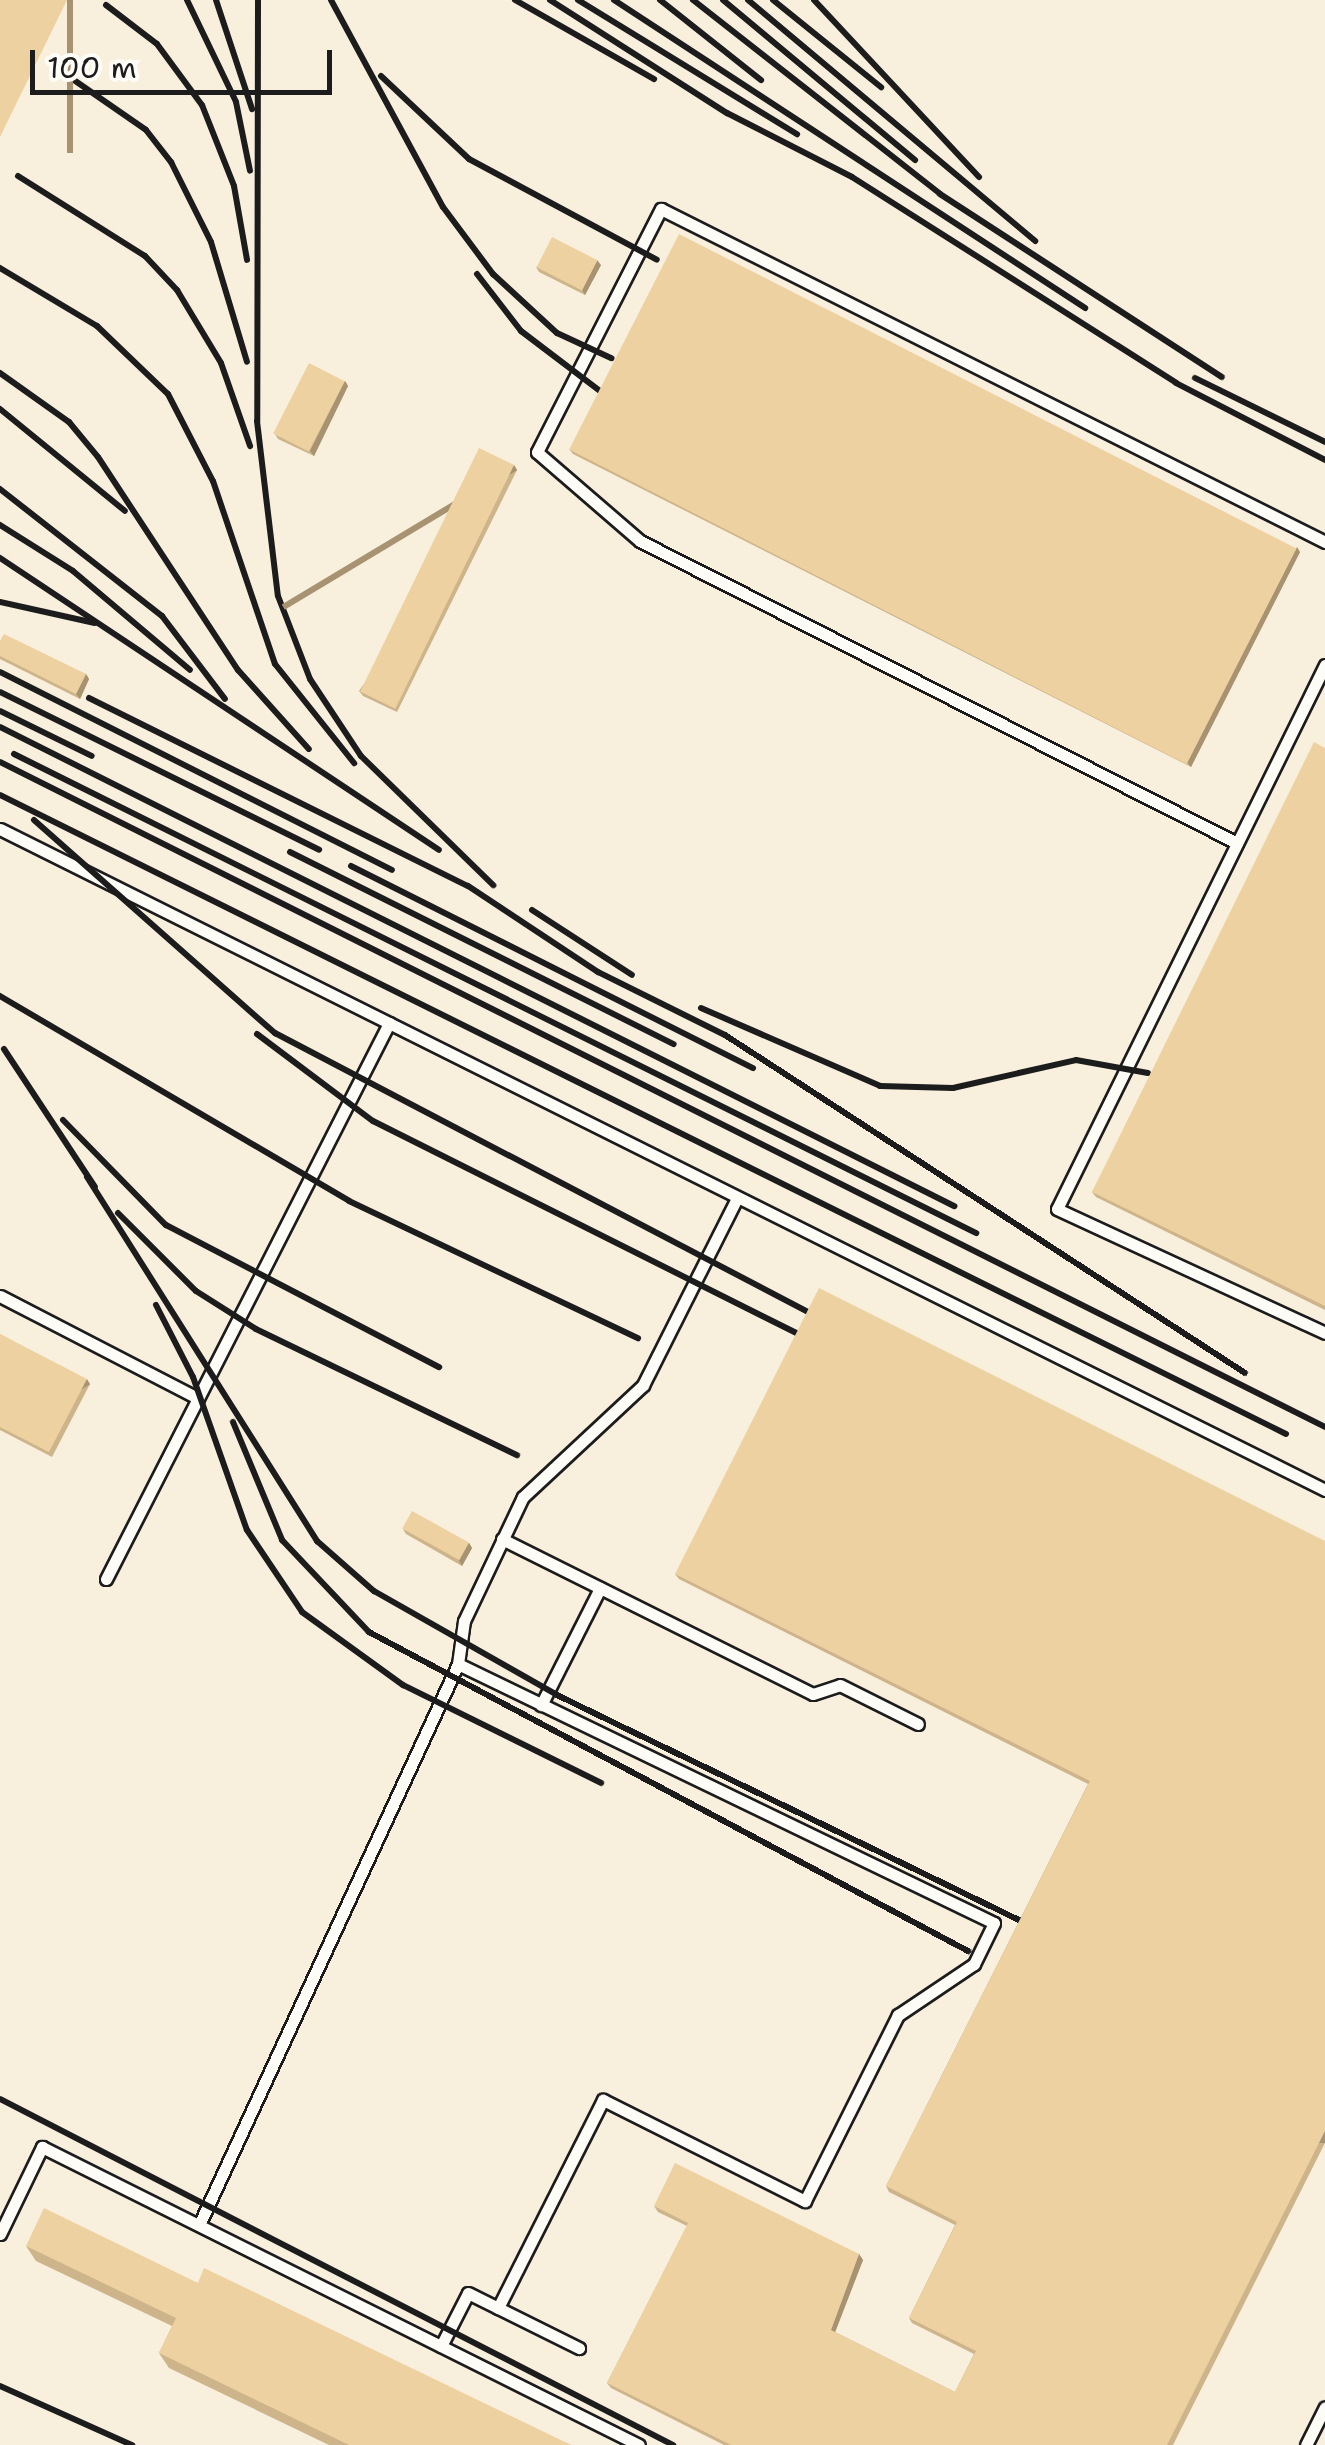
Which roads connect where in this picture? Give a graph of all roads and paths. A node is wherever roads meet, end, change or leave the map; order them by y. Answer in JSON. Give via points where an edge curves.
{"nodes":[{"id":1,"x":1325,"y":542,"type":"edge"},
{"id":2,"x":1325,"y":665,"type":"edge"},
{"id":3,"x":1320,"y":688,"type":"edge"},
{"id":4,"x":0,"y":829,"type":"edge"},
{"id":5,"x":1237,"y":843,"type":"junction"},
{"id":6,"x":390,"y":1023,"type":"junction"},
{"id":7,"x":736,"y":1198,"type":"junction"},
{"id":8,"x":0,"y":1296,"type":"edge"},
{"id":9,"x":1325,"y":1334,"type":"edge"},
{"id":10,"x":198,"y":1398,"type":"junction"},
{"id":11,"x":1325,"y":1490,"type":"edge"},
{"id":12,"x":502,"y":1539,"type":"junction"},
{"id":13,"x":106,"y":1579,"type":"dead end"},
{"id":14,"x":600,"y":1588,"type":"junction"},
{"id":15,"x":458,"y":1664,"type":"junction"},
{"id":16,"x":541,"y":1704,"type":"junction"},
{"id":17,"x":918,"y":1724,"type":"dead end"},
{"id":18,"x":199,"y":2225,"type":"junction"},
{"id":19,"x":0,"y":2234,"type":"edge"},
{"id":20,"x":498,"y":2308,"type":"junction"},
{"id":21,"x":442,"y":2346,"type":"junction"},
{"id":22,"x":579,"y":2348,"type":"dead end"},
{"id":23,"x":1325,"y":2408,"type":"edge"},
{"id":24,"x":639,"y":2445,"type":"edge"},
{"id":25,"x":1306,"y":2445,"type":"edge"}],
"edges":[{"from":1,"to":5,"type":"lane","via":[[661,209],[536,452],[640,541]]},
{"from":2,"to":3,"type":"lane"},
{"from":3,"to":5,"type":"lane"},
{"from":4,"to":6,"type":"lane"},
{"from":5,"to":9,"type":"lane","via":[[1057,1209]]},
{"from":6,"to":7,"type":"lane"},
{"from":6,"to":10,"type":"lane"},
{"from":7,"to":11,"type":"lane"},
{"from":7,"to":12,"type":"lane","via":[[643,1384],[553,1460]]},
{"from":8,"to":10,"type":"lane"},
{"from":10,"to":13,"type":"lane"},
{"from":12,"to":14,"type":"lane"},
{"from":12,"to":15,"type":"lane","via":[[464,1621]]},
{"from":14,"to":16,"type":"lane"},
{"from":14,"to":17,"type":"lane","via":[[813,1694],[840,1685]]},
{"from":15,"to":16,"type":"lane"},
{"from":15,"to":18,"type":"lane"},
{"from":16,"to":20,"type":"lane","via":[[994,1923],[974,1964],[898,2015],[805,2201],[602,2100]]},
{"from":18,"to":19,"type":"lane","via":[[42,2147]]},
{"from":18,"to":21,"type":"lane"},
{"from":20,"to":21,"type":"lane","via":[[468,2293]]},
{"from":20,"to":22,"type":"lane"},
{"from":21,"to":24,"type":"lane"},
{"from":23,"to":25,"type":"lane"}]}
